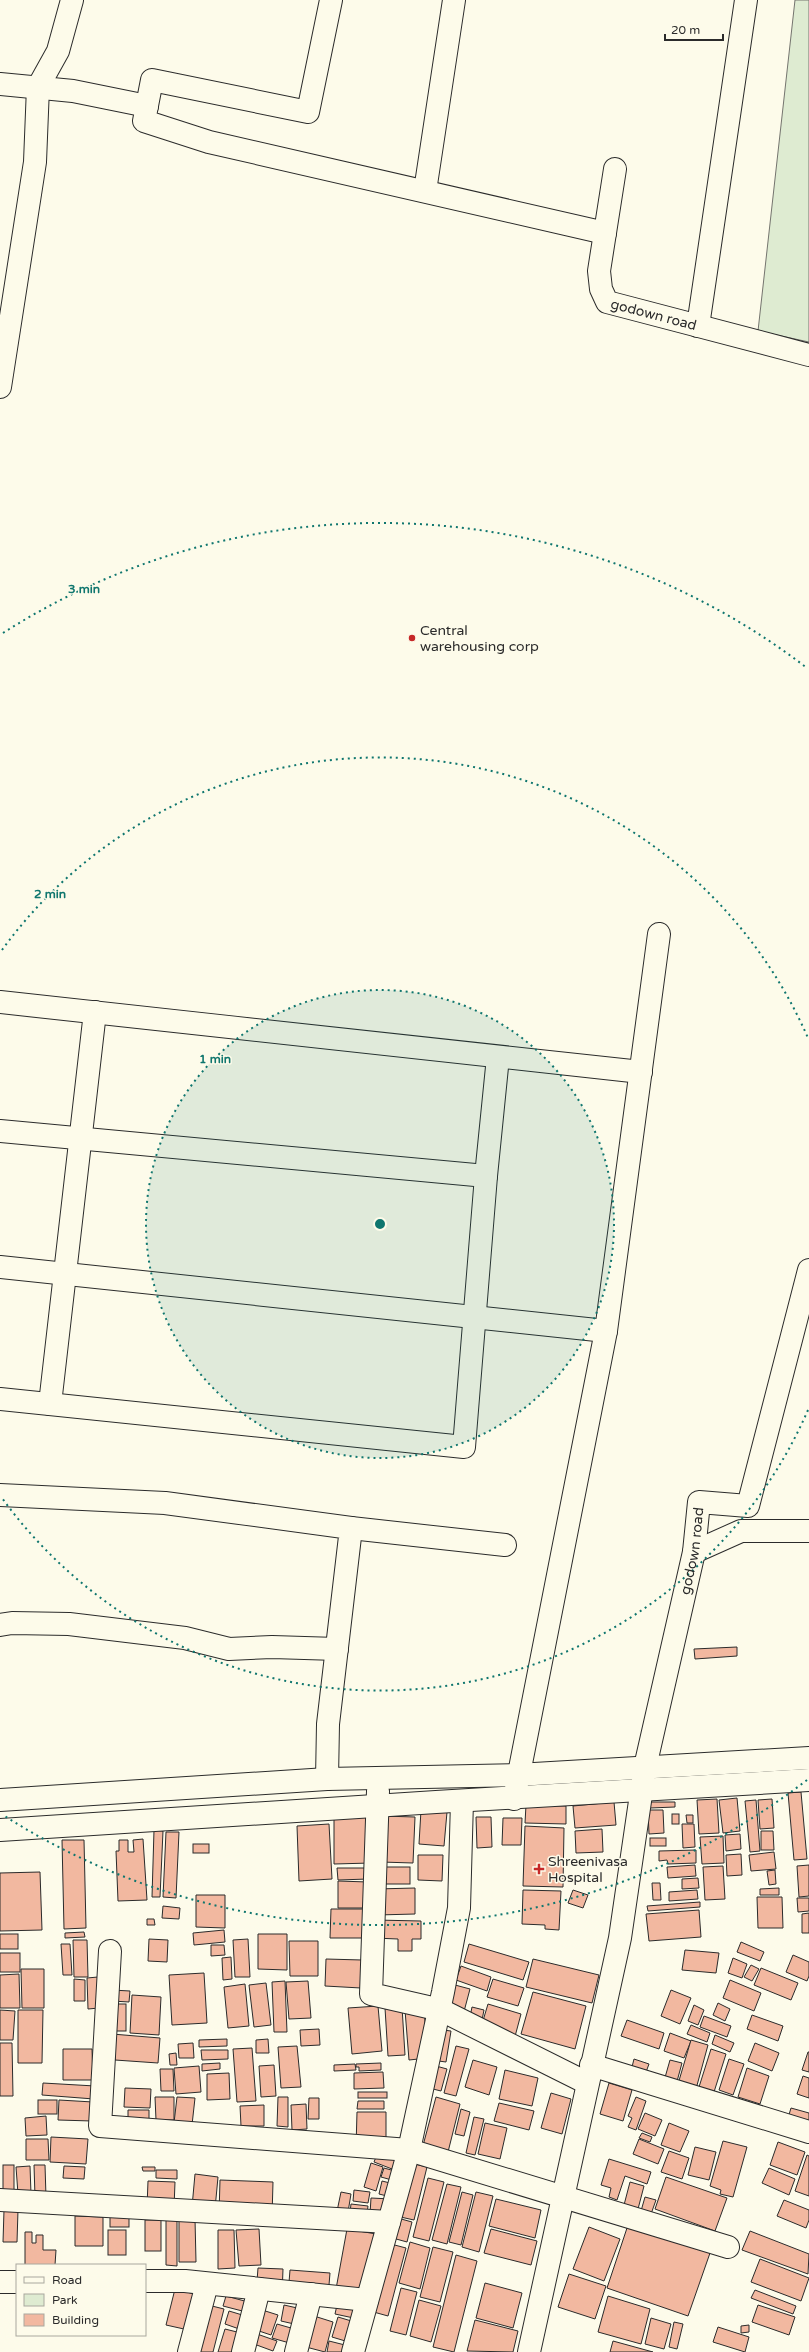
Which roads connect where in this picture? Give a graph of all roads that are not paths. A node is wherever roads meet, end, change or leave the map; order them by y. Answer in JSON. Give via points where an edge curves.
{"nodes":[{"id":1,"x":72,"y":0,"type":"edge"},
{"id":2,"x":331,"y":0,"type":"edge"},
{"id":3,"x":454,"y":0,"type":"edge"},
{"id":4,"x":746,"y":0,"type":"edge"},
{"id":5,"x":0,"y":84,"type":"edge"},
{"id":6,"x":38,"y":87,"type":"junction"},
{"id":7,"x":147,"y":106,"type":"junction"},
{"id":8,"x":615,"y":169,"type":"dead end"},
{"id":9,"x":425,"y":191,"type":"junction"},
{"id":10,"x":605,"y":233,"type":"junction"},
{"id":11,"x":698,"y":326,"type":"junction"},
{"id":12,"x":809,"y":354,"type":"edge"},
{"id":13,"x":0,"y":384,"type":"edge"},
{"id":14,"x":659,"y":934,"type":"dead end"},
{"id":15,"x":0,"y":1002,"type":"edge"},
{"id":16,"x":95,"y":1012,"type":"junction"},
{"id":17,"x":498,"y":1056,"type":"junction"},
{"id":18,"x":641,"y":1072,"type":"junction"},
{"id":19,"x":0,"y":1131,"type":"edge"},
{"id":20,"x":80,"y":1138,"type":"junction"},
{"id":21,"x":486,"y":1176,"type":"junction"},
{"id":22,"x":0,"y":1267,"type":"edge"},
{"id":23,"x":809,"y":1270,"type":"edge"},
{"id":24,"x":65,"y":1274,"type":"junction"},
{"id":25,"x":474,"y":1317,"type":"junction"},
{"id":26,"x":606,"y":1331,"type":"junction"},
{"id":27,"x":0,"y":1399,"type":"edge"},
{"id":28,"x":50,"y":1404,"type":"junction"},
{"id":29,"x":0,"y":1495,"type":"edge"},
{"id":30,"x":351,"y":1528,"type":"junction"},
{"id":31,"x":809,"y":1530,"type":"edge"},
{"id":32,"x":505,"y":1545,"type":"dead end"},
{"id":33,"x":694,"y":1552,"type":"junction"},
{"id":34,"x":0,"y":1626,"type":"edge"},
{"id":35,"x":337,"y":1649,"type":"junction"},
{"id":36,"x":809,"y":1758,"type":"edge"},
{"id":37,"x":644,"y":1767,"type":"junction"},
{"id":38,"x":518,"y":1775,"type":"junction"},
{"id":39,"x":378,"y":1778,"type":"junction"},
{"id":40,"x":327,"y":1779,"type":"junction"},
{"id":41,"x":809,"y":1780,"type":"edge"},
{"id":42,"x":641,"y":1790,"type":"junction"},
{"id":43,"x":514,"y":1799,"type":"junction"},
{"id":44,"x":0,"y":1800,"type":"edge"},
{"id":45,"x":462,"y":1801,"type":"junction"},
{"id":46,"x":378,"y":1805,"type":"junction"},
{"id":47,"x":0,"y":1830,"type":"edge"},
{"id":48,"x":110,"y":1950,"type":"dead end"},
{"id":49,"x":439,"y":2010,"type":"junction"},
{"id":50,"x":589,"y":2074,"type":"junction"},
{"id":51,"x":809,"y":2132,"type":"edge"},
{"id":52,"x":409,"y":2150,"type":"junction"},
{"id":53,"x":562,"y":2196,"type":"junction"},
{"id":54,"x":0,"y":2200,"type":"edge"},
{"id":55,"x":389,"y":2222,"type":"junction"},
{"id":56,"x":728,"y":2247,"type":"dead end"},
{"id":57,"x":146,"y":2281,"type":"edge"},
{"id":58,"x":0,"y":2282,"type":"edge"},
{"id":59,"x":16,"y":2282,"type":"edge"},
{"id":60,"x":207,"y":2284,"type":"junction"},
{"id":61,"x":259,"y":2289,"type":"junction"},
{"id":62,"x":311,"y":2294,"type":"junction"},
{"id":63,"x":367,"y":2300,"type":"junction"},
{"id":64,"x":189,"y":2352,"type":"edge"},
{"id":65,"x":243,"y":2352,"type":"edge"},
{"id":66,"x":296,"y":2352,"type":"edge"},
{"id":67,"x":353,"y":2352,"type":"edge"},
{"id":68,"x":529,"y":2352,"type":"edge"}],
"edges":[{"from":1,"to":6,"type":"street","via":[[58,50]]},
{"from":2,"to":7,"type":"street","via":[[308,112],[152,80]]},
{"from":3,"to":9,"type":"street"},
{"from":4,"to":11,"type":"street"},
{"from":5,"to":6,"type":"street"},
{"from":6,"to":7,"type":"street","via":[[73,91]]},
{"from":6,"to":13,"type":"street","via":[[36,162]]},
{"from":7,"to":9,"type":"street","via":[[144,121],[209,142]]},
{"from":8,"to":10,"type":"street","name":"godown road"},
{"from":9,"to":10,"type":"street"},
{"from":10,"to":11,"type":"street","name":"godown road","via":[[600,271],[601,289],[607,302]]},
{"from":11,"to":12,"type":"street","name":"godown road"},
{"from":14,"to":18,"type":"street"},
{"from":15,"to":16,"type":"street"},
{"from":16,"to":17,"type":"street"},
{"from":16,"to":20,"type":"street"},
{"from":17,"to":18,"type":"street"},
{"from":17,"to":21,"type":"street"},
{"from":18,"to":26,"type":"street"},
{"from":19,"to":20,"type":"street"},
{"from":20,"to":21,"type":"street"},
{"from":20,"to":24,"type":"street"},
{"from":21,"to":25,"type":"street"},
{"from":22,"to":24,"type":"street"},
{"from":23,"to":33,"type":"street","name":"godown road","via":[[748,1506],[699,1502]]},
{"from":24,"to":25,"type":"street"},
{"from":24,"to":28,"type":"street"},
{"from":25,"to":26,"type":"street"},
{"from":25,"to":28,"type":"street","via":[[464,1447]]},
{"from":26,"to":38,"type":"street"},
{"from":27,"to":28,"type":"street"},
{"from":29,"to":30,"type":"street","via":[[164,1503]]},
{"from":30,"to":32,"type":"street"},
{"from":30,"to":35,"type":"street"},
{"from":31,"to":33,"type":"street","via":[[741,1531]]},
{"from":33,"to":37,"type":"street","name":"godown road"},
{"from":34,"to":35,"type":"street","via":[[12,1623],[69,1624],[185,1638],[229,1649]]},
{"from":35,"to":40,"type":"street","via":[[328,1724]]},
{"from":36,"to":37,"type":"street"},
{"from":37,"to":38,"type":"street"},
{"from":37,"to":42,"type":"street","name":"godown road"},
{"from":38,"to":39,"type":"street"},
{"from":38,"to":43,"type":"street"},
{"from":39,"to":40,"type":"street"},
{"from":39,"to":46,"type":"street"},
{"from":40,"to":44,"type":"street"},
{"from":41,"to":42,"type":"street"},
{"from":42,"to":43,"type":"street"},
{"from":42,"to":50,"type":"street","name":"godown road","via":[[620,1938]]},
{"from":43,"to":45,"type":"street"},
{"from":45,"to":46,"type":"street"},
{"from":45,"to":49,"type":"street","via":[[459,1908]]},
{"from":46,"to":47,"type":"street"},
{"from":46,"to":49,"type":"street","via":[[372,1994]]},
{"from":48,"to":52,"type":"street","via":[[100,2126]]},
{"from":49,"to":50,"type":"street"},
{"from":49,"to":52,"type":"street"},
{"from":50,"to":51,"type":"street"},
{"from":50,"to":53,"type":"street","name":"godown road"},
{"from":52,"to":53,"type":"street"},
{"from":52,"to":55,"type":"street"},
{"from":53,"to":56,"type":"street"},
{"from":53,"to":68,"type":"street","name":"godown road"},
{"from":54,"to":55,"type":"street"},
{"from":55,"to":63,"type":"street"},
{"from":57,"to":60,"type":"street"},
{"from":58,"to":59,"type":"street"},
{"from":60,"to":61,"type":"street"},
{"from":60,"to":64,"type":"street"},
{"from":61,"to":62,"type":"street"},
{"from":61,"to":65,"type":"street"},
{"from":62,"to":63,"type":"street"},
{"from":62,"to":66,"type":"street"},
{"from":63,"to":67,"type":"street"}]}
